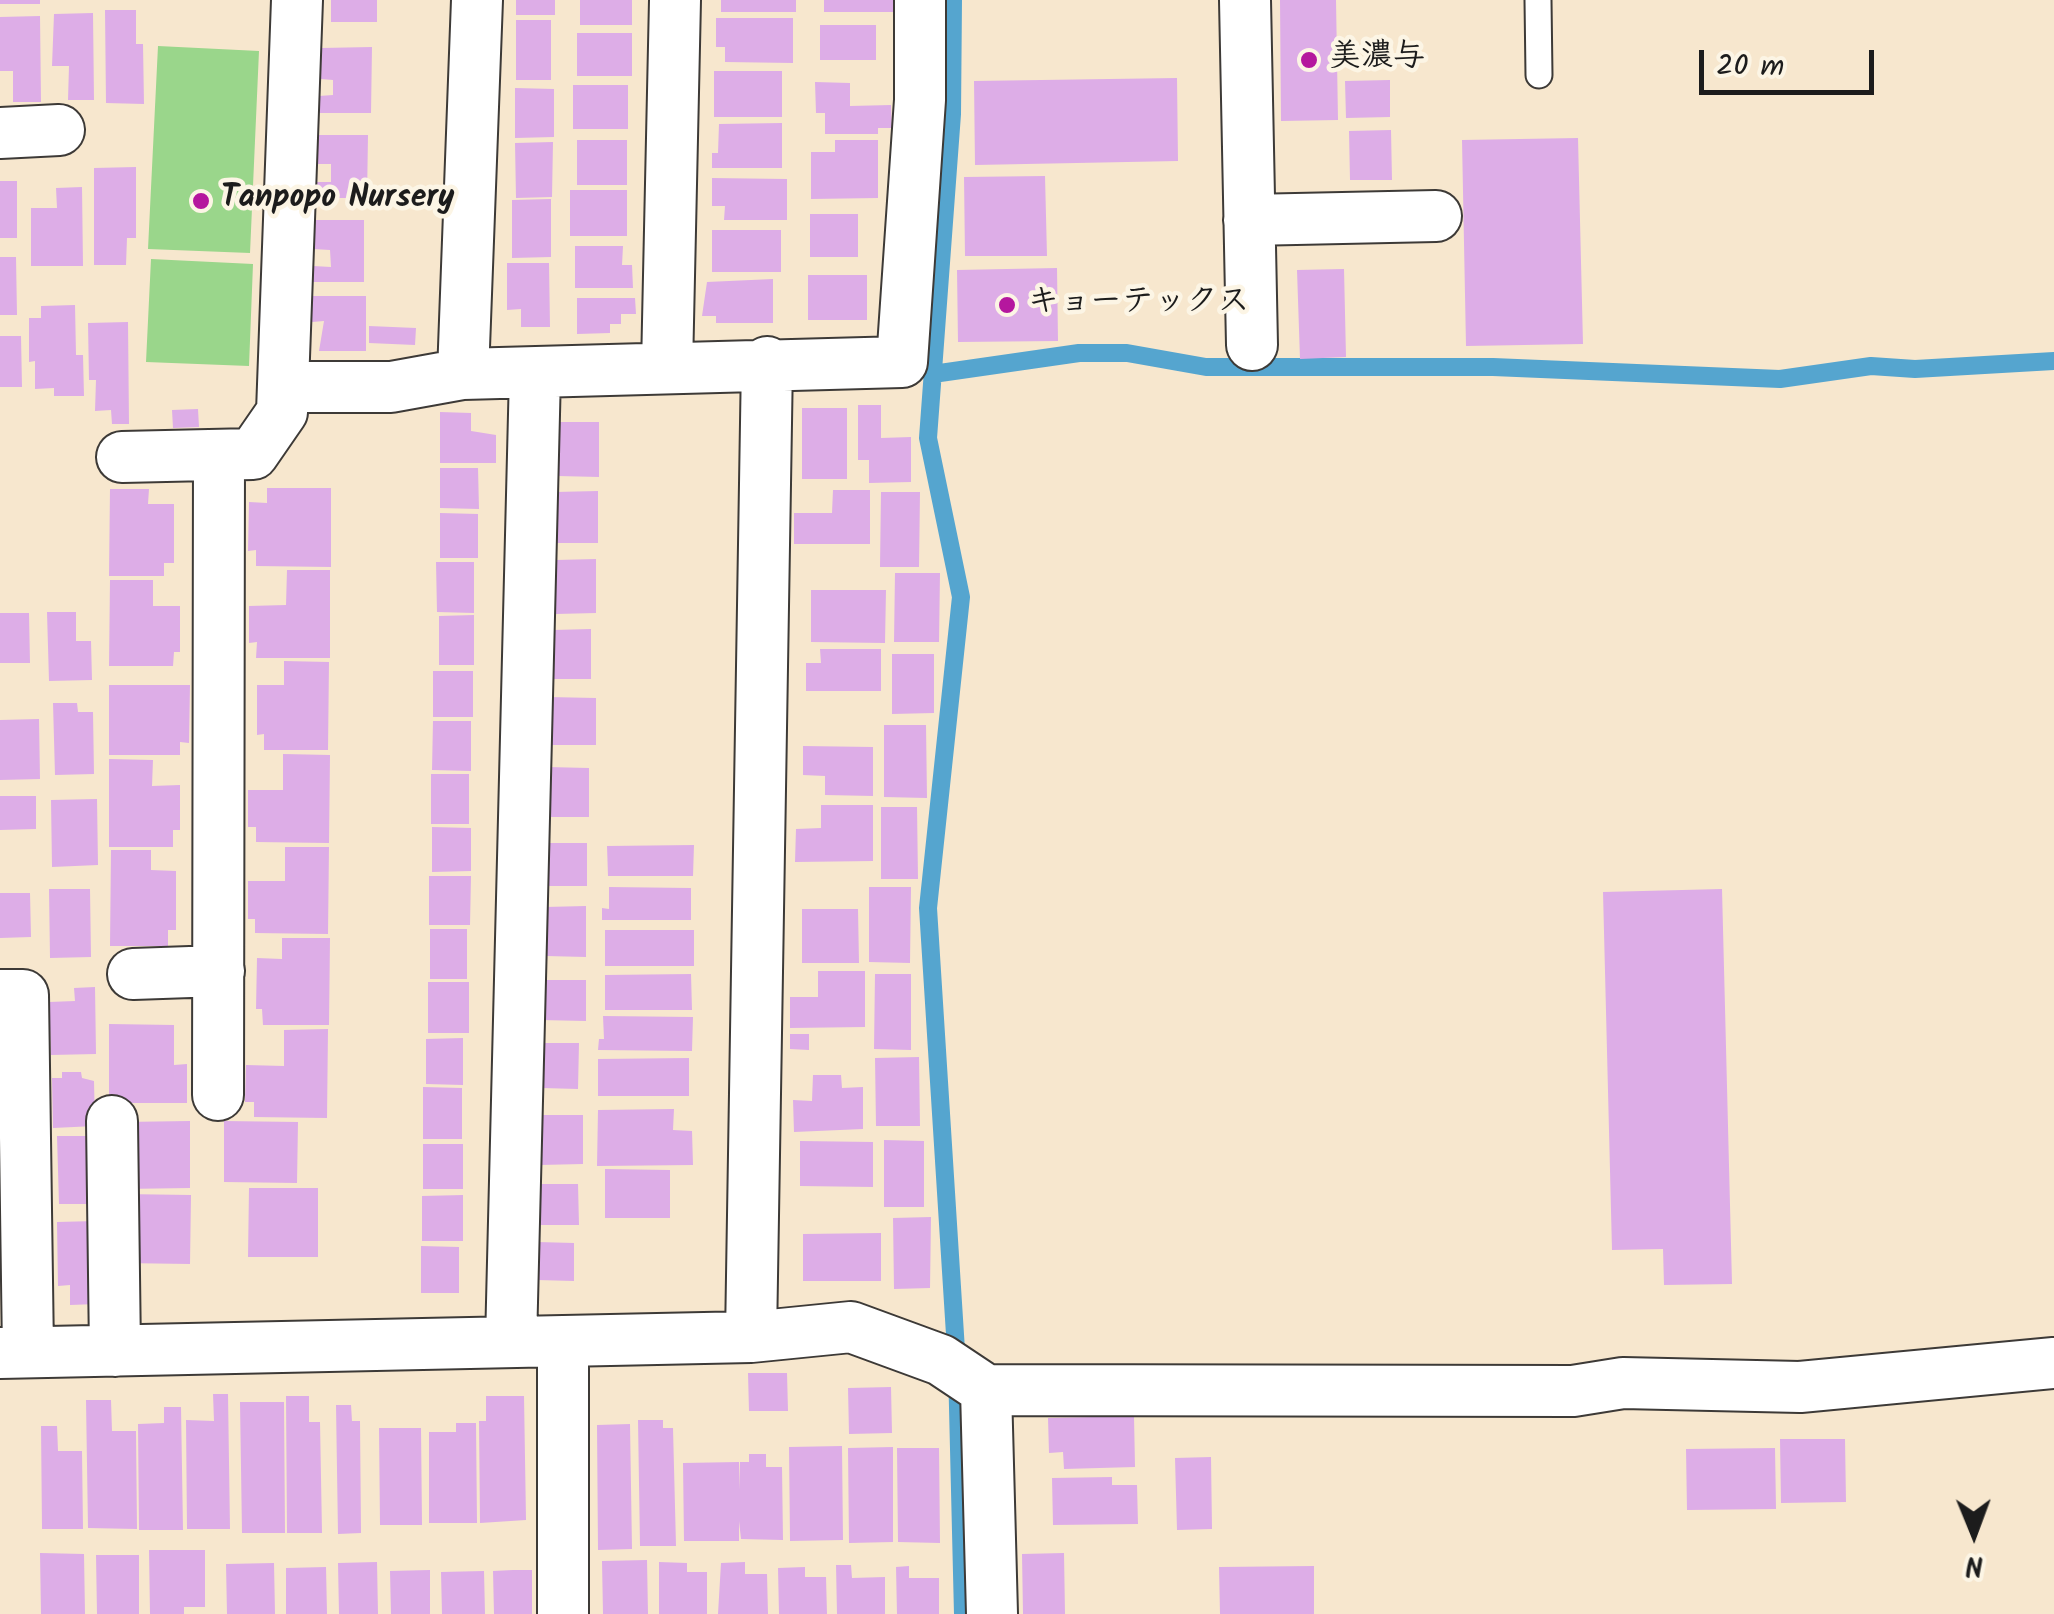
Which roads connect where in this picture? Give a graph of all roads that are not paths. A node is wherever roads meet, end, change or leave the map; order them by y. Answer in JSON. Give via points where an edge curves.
{"nodes":[{"id":1,"x":298,"y":0,"type":"edge"},
{"id":2,"x":477,"y":0,"type":"edge"},
{"id":3,"x":675,"y":0,"type":"edge"},
{"id":4,"x":920,"y":0,"type":"edge"},
{"id":5,"x":1245,"y":0,"type":"edge"},
{"id":6,"x":1538,"y":0,"type":"edge"},
{"id":7,"x":1539,"y":76,"type":"dead end"},
{"id":8,"x":60,"y":130,"type":"dead end"},
{"id":9,"x":0,"y":133,"type":"edge"},
{"id":10,"x":1436,"y":216,"type":"dead end"},
{"id":11,"x":1250,"y":220,"type":"junction"},
{"id":12,"x":1252,"y":345,"type":"dead end"},
{"id":13,"x":766,"y":362,"type":"junction"},
{"id":14,"x":667,"y":368,"type":"junction"},
{"id":15,"x":463,"y":374,"type":"junction"},
{"id":16,"x":534,"y":374,"type":"junction"},
{"id":17,"x":282,"y":387,"type":"junction"},
{"id":18,"x":219,"y":455,"type":"junction"},
{"id":19,"x":122,"y":457,"type":"dead end"},
{"id":20,"x":218,"y":971,"type":"junction"},
{"id":21,"x":133,"y":974,"type":"dead end"},
{"id":22,"x":0,"y":995,"type":"edge"},
{"id":23,"x":218,"y":1095,"type":"dead end"},
{"id":24,"x":112,"y":1121,"type":"dead end"},
{"id":25,"x":751,"y":1336,"type":"junction"},
{"id":26,"x":564,"y":1341,"type":"junction"},
{"id":27,"x":511,"y":1342,"type":"junction"},
{"id":28,"x":115,"y":1350,"type":"junction"},
{"id":29,"x":14,"y":1352,"type":"edge"},
{"id":30,"x":2054,"y":1363,"type":"edge"},
{"id":31,"x":965,"y":1375,"type":"junction"},
{"id":32,"x":563,"y":1614,"type":"edge"},
{"id":33,"x":992,"y":1614,"type":"edge"}],
"edges":[{"from":1,"to":17,"type":"street"},
{"from":2,"to":15,"type":"street"},
{"from":3,"to":14,"type":"street"},
{"from":4,"to":13,"type":"street","via":[[902,362]]},
{"from":5,"to":11,"type":"street"},
{"from":6,"to":7,"type":"lane"},
{"from":8,"to":9,"type":"street"},
{"from":10,"to":11,"type":"street"},
{"from":11,"to":12,"type":"street"},
{"from":13,"to":14,"type":"street"},
{"from":13,"to":25,"type":"street"},
{"from":14,"to":16,"type":"street"},
{"from":15,"to":16,"type":"street"},
{"from":15,"to":17,"type":"street","via":[[391,387]]},
{"from":16,"to":27,"type":"street"},
{"from":17,"to":18,"type":"street","via":[[282,412],[254,454]]},
{"from":18,"to":19,"type":"street"},
{"from":18,"to":20,"type":"street"},
{"from":20,"to":21,"type":"street"},
{"from":20,"to":23,"type":"street"},
{"from":22,"to":29,"type":"street","via":[[24,996]]},
{"from":24,"to":28,"type":"street"},
{"from":25,"to":26,"type":"street"},
{"from":25,"to":31,"type":"street","via":[[851,1327]]},
{"from":26,"to":27,"type":"street"},
{"from":26,"to":32,"type":"street"},
{"from":27,"to":28,"type":"street"},
{"from":28,"to":29,"type":"street"},
{"from":30,"to":31,"type":"street","via":[[1800,1387],[1622,1383],[1573,1391]]},
{"from":31,"to":33,"type":"street"}]}
